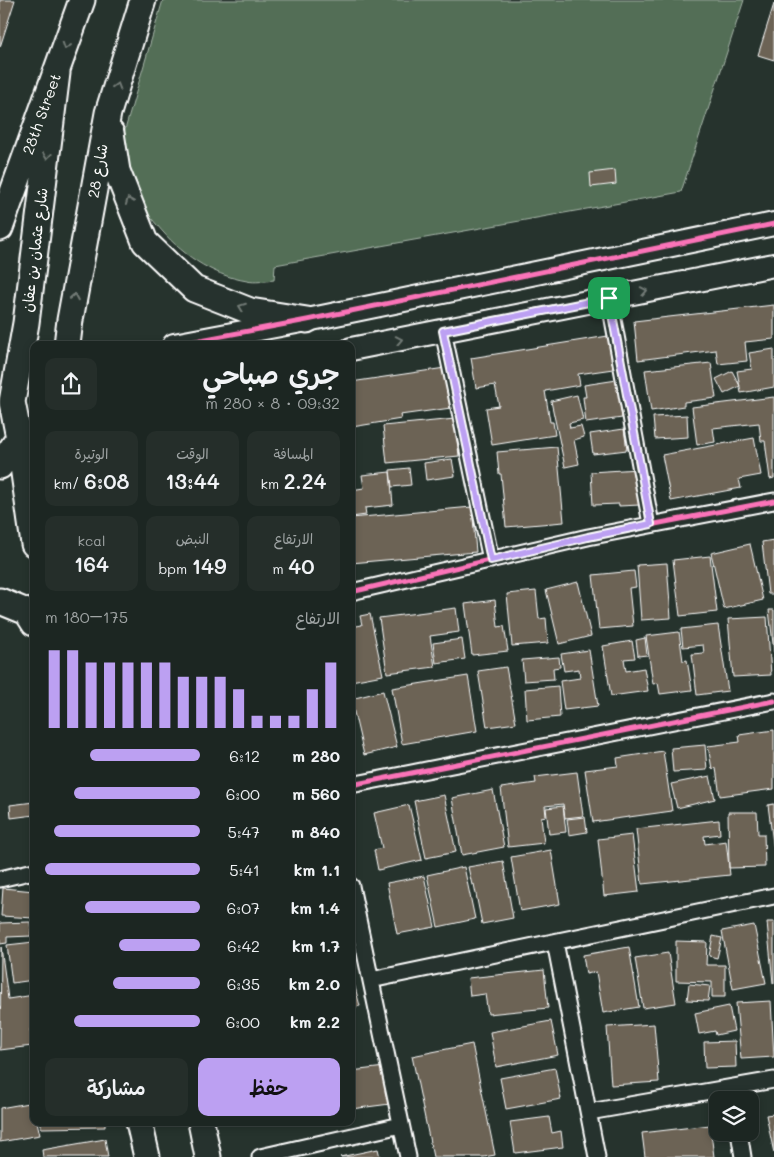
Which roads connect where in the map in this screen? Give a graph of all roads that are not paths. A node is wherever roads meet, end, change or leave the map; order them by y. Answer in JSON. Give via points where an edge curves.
{"nodes":[{"id":1,"x":82,"y":0,"type":"edge"},
{"id":2,"x":143,"y":0,"type":"edge"},
{"id":3,"x":57,"y":73,"type":"junction"},
{"id":4,"x":108,"y":113,"type":"junction"},
{"id":5,"x":9,"y":179,"type":"edge"},
{"id":6,"x":774,"y":224,"type":"edge"},
{"id":7,"x":0,"y":228,"type":"edge"},
{"id":8,"x":774,"y":268,"type":"edge"},
{"id":9,"x":609,"y":298,"type":"junction"},
{"id":10,"x":307,"y":320,"type":"junction"},
{"id":11,"x":443,"y":331,"type":"junction"},
{"id":12,"x":67,"y":341,"type":"edge"},
{"id":13,"x":195,"y":341,"type":"edge"},
{"id":14,"x":355,"y":348,"type":"edge"},
{"id":15,"x":15,"y":403,"type":"edge"},
{"id":16,"x":26,"y":434,"type":"edge"},
{"id":17,"x":0,"y":466,"type":"edge"},
{"id":18,"x":30,"y":489,"type":"edge"},
{"id":19,"x":774,"y":500,"type":"edge"},
{"id":20,"x":651,"y":524,"type":"junction"},
{"id":21,"x":491,"y":560,"type":"junction"},
{"id":22,"x":355,"y":591,"type":"edge"},
{"id":23,"x":0,"y":601,"type":"edge"},
{"id":24,"x":30,"y":617,"type":"edge"},
{"id":25,"x":774,"y":701,"type":"edge"},
{"id":26,"x":355,"y":784,"type":"edge"},
{"id":27,"x":30,"y":872,"type":"edge"},
{"id":28,"x":0,"y":878,"type":"edge"},
{"id":29,"x":774,"y":896,"type":"edge"},
{"id":30,"x":355,"y":905,"type":"edge"},
{"id":31,"x":555,"y":942,"type":"junction"},
{"id":32,"x":371,"y":980,"type":"junction"},
{"id":33,"x":774,"y":1080,"type":"edge"},
{"id":34,"x":743,"y":1091,"type":"edge"},
{"id":35,"x":709,"y":1097,"type":"edge"},
{"id":36,"x":589,"y":1112,"type":"junction"},
{"id":37,"x":401,"y":1125,"type":"junction"},
{"id":38,"x":140,"y":1126,"type":"edge"},
{"id":39,"x":202,"y":1126,"type":"edge"},
{"id":40,"x":740,"y":1141,"type":"edge"},
{"id":41,"x":147,"y":1157,"type":"edge"},
{"id":42,"x":208,"y":1157,"type":"edge"},
{"id":43,"x":260,"y":1157,"type":"edge"},
{"id":44,"x":408,"y":1157,"type":"edge"},
{"id":45,"x":597,"y":1157,"type":"edge"},
{"id":46,"x":743,"y":1157,"type":"edge"}],
"edges":[{"from":1,"to":3,"type":"main road","name":"28th Street","one_way":true},
{"from":4,"to":2,"type":"main road","name":"شارع 28","one_way":true},
{"from":3,"to":5,"type":"main road","name":"28th Street"},
{"from":3,"to":15,"type":"main road","name":"شارع عثمان بن عفان","one_way":true},
{"from":10,"to":4,"type":"main road","one_way":true,"via":[[250,310],[194,289],[145,242],[117,171]]},
{"from":12,"to":4,"type":"main road","name":"شارع 28","one_way":true},
{"from":5,"to":7,"type":"main road","name":"28th Street"},
{"from":6,"to":10,"type":"street"},
{"from":9,"to":8,"type":"street","one_way":true},
{"from":9,"to":11,"type":"street"},
{"from":9,"to":20,"type":"street"},
{"from":10,"to":13,"type":"street"},
{"from":14,"to":11,"type":"street","one_way":true},
{"from":11,"to":21,"type":"street"},
{"from":15,"to":16,"type":"main road","name":"شارع عثمان بن عفان"},
{"from":16,"to":17,"type":"main road"},
{"from":16,"to":18,"type":"main road","name":"شارع عثمان بن عفان"},
{"from":19,"to":20,"type":"street"},
{"from":20,"to":21,"type":"street"},
{"from":21,"to":22,"type":"street"},
{"from":23,"to":24,"type":"main road","via":[[27,612]]},
{"from":25,"to":26,"type":"street"},
{"from":27,"to":28,"type":"street"},
{"from":29,"to":31,"type":"street"},
{"from":30,"to":32,"type":"street"},
{"from":31,"to":32,"type":"street"},
{"from":31,"to":36,"type":"street"},
{"from":32,"to":37,"type":"street"},
{"from":33,"to":34,"type":"street"},
{"from":35,"to":36,"type":"street"},
{"from":36,"to":45,"type":"street"},
{"from":37,"to":43,"type":"street"},
{"from":37,"to":44,"type":"street"},
{"from":38,"to":41,"type":"main road"},
{"from":39,"to":42,"type":"main road"},
{"from":40,"to":46,"type":"street"}]}
